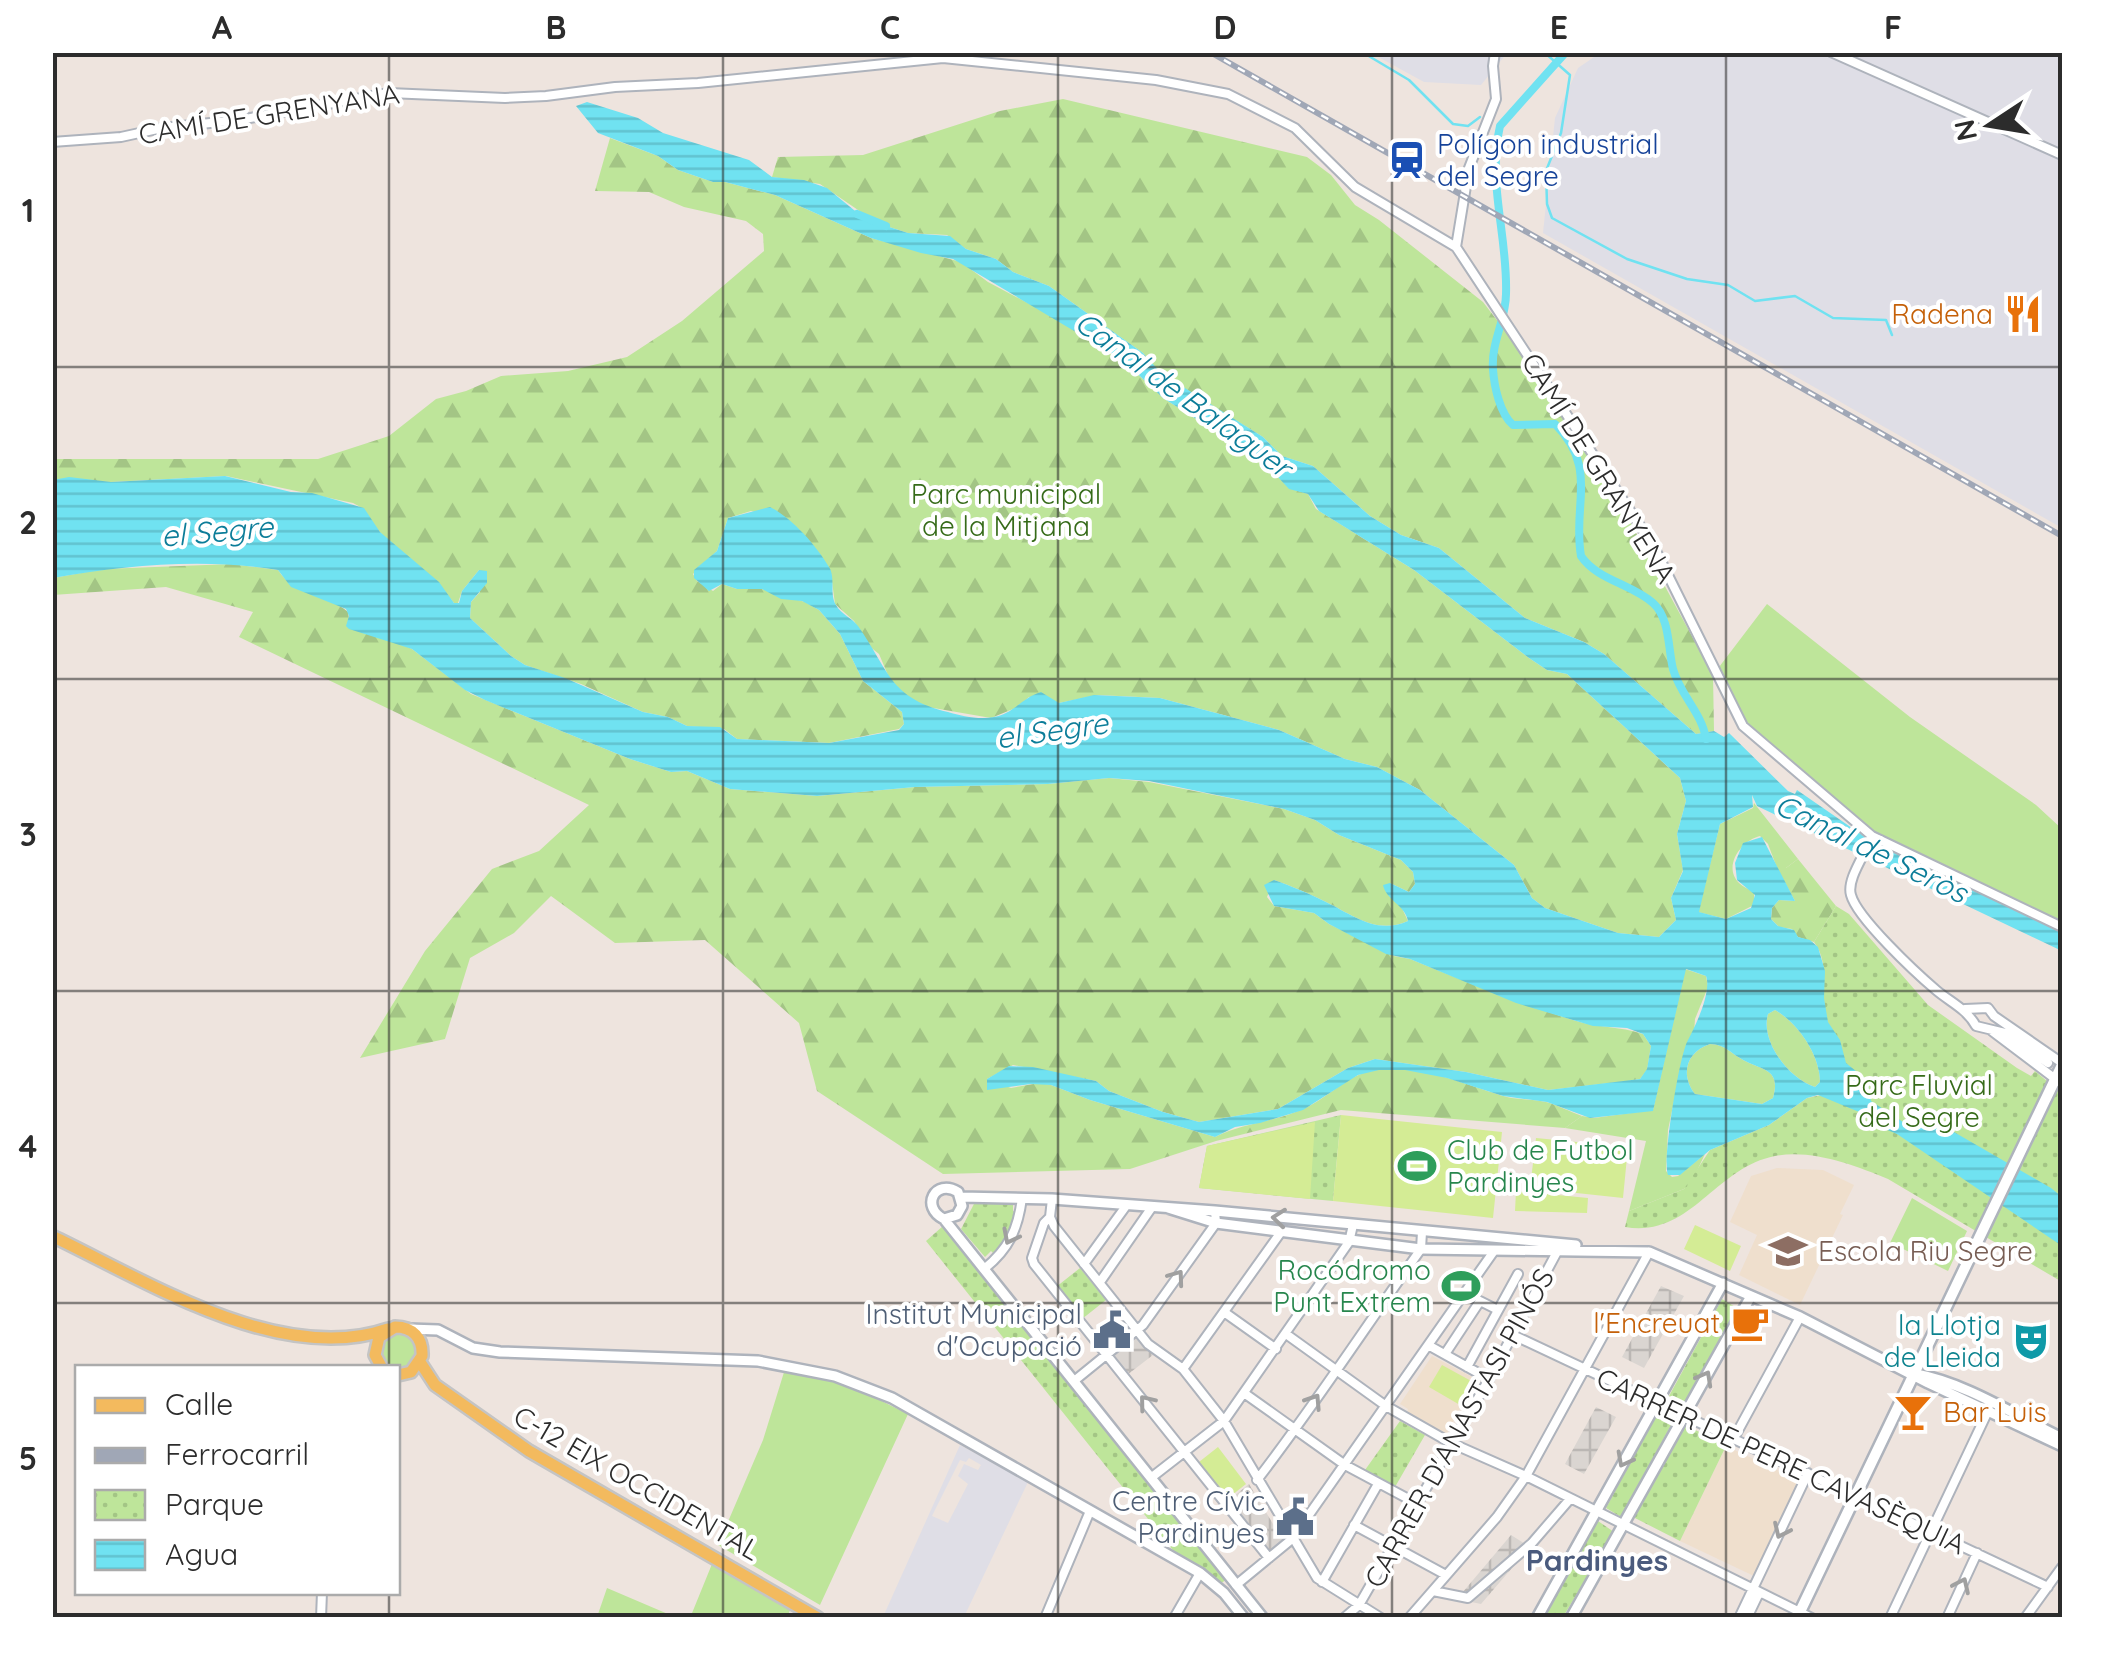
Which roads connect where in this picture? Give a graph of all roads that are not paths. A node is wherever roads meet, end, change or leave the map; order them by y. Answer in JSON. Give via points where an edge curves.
{"nodes":[{"id":1,"x":1495,"y":52,"type":"edge"},
{"id":2,"x":1831,"y":52,"type":"edge"},
{"id":3,"x":52,"y":142,"type":"edge"},
{"id":4,"x":2062,"y":156,"type":"edge"},
{"id":5,"x":1401,"y":214,"type":"joint"},
{"id":6,"x":1456,"y":247,"type":"junction"},
{"id":7,"x":1871,"y":838,"type":"junction"},
{"id":8,"x":2062,"y":927,"type":"edge"},
{"id":9,"x":1974,"y":1014,"type":"junction"},
{"id":10,"x":1994,"y":1016,"type":"junction"},
{"id":11,"x":1988,"y":1028,"type":"junction"},
{"id":12,"x":2005,"y":1033,"type":"junction"},
{"id":13,"x":2048,"y":1063,"type":"dead end"},
{"id":14,"x":2062,"y":1064,"type":"edge"},
{"id":15,"x":2057,"y":1082,"type":"edge"},
{"id":16,"x":961,"y":1197,"type":"junction"},
{"id":17,"x":1022,"y":1198,"type":"junction"},
{"id":18,"x":1052,"y":1199,"type":"junction"},
{"id":19,"x":1126,"y":1206,"type":"junction"},
{"id":20,"x":1152,"y":1207,"type":"junction"},
{"id":21,"x":1168,"y":1208,"type":"junction"},
{"id":22,"x":1214,"y":1211,"type":"junction"},
{"id":23,"x":1050,"y":1218,"type":"junction"},
{"id":24,"x":949,"y":1221,"type":"junction"},
{"id":25,"x":1216,"y":1223,"type":"junction"},
{"id":26,"x":1354,"y":1225,"type":"junction"},
{"id":27,"x":1281,"y":1232,"type":"junction"},
{"id":28,"x":1422,"y":1232,"type":"junction"},
{"id":29,"x":52,"y":1236,"type":"edge"},
{"id":30,"x":1489,"y":1237,"type":"junction"},
{"id":31,"x":1507,"y":1238,"type":"junction"},
{"id":32,"x":1349,"y":1242,"type":"junction"},
{"id":33,"x":1559,"y":1246,"type":"junction"},
{"id":34,"x":1422,"y":1249,"type":"junction"},
{"id":35,"x":1490,"y":1251,"type":"junction"},
{"id":36,"x":1650,"y":1252,"type":"junction"},
{"id":37,"x":1084,"y":1264,"type":"junction"},
{"id":38,"x":984,"y":1269,"type":"junction"},
{"id":39,"x":1518,"y":1274,"type":"dead end"},
{"id":40,"x":1100,"y":1282,"type":"junction"},
{"id":41,"x":1722,"y":1284,"type":"junction"},
{"id":42,"x":1751,"y":1296,"type":"junction"},
{"id":43,"x":1498,"y":1310,"type":"junction"},
{"id":44,"x":1224,"y":1312,"type":"junction"},
{"id":45,"x":1800,"y":1317,"type":"junction"},
{"id":46,"x":388,"y":1329,"type":"junction"},
{"id":47,"x":409,"y":1329,"type":"junction"},
{"id":48,"x":1138,"y":1330,"type":"junction"},
{"id":49,"x":447,"y":1333,"type":"junction"},
{"id":50,"x":1286,"y":1334,"type":"junction"},
{"id":51,"x":1513,"y":1335,"type":"junction"},
{"id":52,"x":349,"y":1339,"type":"junction"},
{"id":53,"x":1428,"y":1346,"type":"junction"},
{"id":54,"x":1276,"y":1349,"type":"junction"},
{"id":55,"x":1107,"y":1354,"type":"junction"},
{"id":56,"x":1445,"y":1354,"type":"junction"},
{"id":57,"x":421,"y":1356,"type":"junction"},
{"id":58,"x":378,"y":1363,"type":"edge"},
{"id":59,"x":1466,"y":1367,"type":"junction"},
{"id":60,"x":1183,"y":1370,"type":"junction"},
{"id":61,"x":1334,"y":1370,"type":"junction"},
{"id":62,"x":1585,"y":1370,"type":"junction"},
{"id":63,"x":1913,"y":1373,"type":"junction"},
{"id":64,"x":400,"y":1375,"type":"edge"},
{"id":65,"x":1489,"y":1379,"type":"junction"},
{"id":66,"x":1074,"y":1381,"type":"junction"},
{"id":67,"x":435,"y":1384,"type":"junction"},
{"id":68,"x":1244,"y":1393,"type":"junction"},
{"id":69,"x":1656,"y":1402,"type":"junction"},
{"id":70,"x":1386,"y":1406,"type":"junction"},
{"id":71,"x":1988,"y":1411,"type":"junction"},
{"id":72,"x":1684,"y":1415,"type":"junction"},
{"id":73,"x":1224,"y":1421,"type":"junction"},
{"id":74,"x":1296,"y":1429,"type":"junction"},
{"id":75,"x":1734,"y":1438,"type":"junction"},
{"id":76,"x":2062,"y":1438,"type":"edge"},
{"id":77,"x":1451,"y":1443,"type":"junction"},
{"id":78,"x":2062,"y":1446,"type":"edge"},
{"id":79,"x":1185,"y":1451,"type":"junction"},
{"id":80,"x":1344,"y":1464,"type":"junction"},
{"id":81,"x":1808,"y":1472,"type":"junction"},
{"id":82,"x":1526,"y":1476,"type":"junction"},
{"id":83,"x":1152,"y":1477,"type":"junction"},
{"id":84,"x":1257,"y":1480,"type":"junction"},
{"id":85,"x":1378,"y":1484,"type":"junction"},
{"id":86,"x":1854,"y":1495,"type":"junction"},
{"id":87,"x":1570,"y":1499,"type":"junction"},
{"id":88,"x":1416,"y":1504,"type":"junction"},
{"id":89,"x":1090,"y":1511,"type":"junction"},
{"id":90,"x":1596,"y":1512,"type":"junction"},
{"id":91,"x":1624,"y":1524,"type":"junction"},
{"id":92,"x":1354,"y":1525,"type":"junction"},
{"id":93,"x":1930,"y":1532,"type":"junction"},
{"id":94,"x":1292,"y":1539,"type":"junction"},
{"id":95,"x":1392,"y":1546,"type":"junction"},
{"id":96,"x":1976,"y":1553,"type":"junction"},
{"id":97,"x":1269,"y":1558,"type":"junction"},
{"id":98,"x":2062,"y":1567,"type":"edge"},
{"id":99,"x":1200,"y":1573,"type":"junction"},
{"id":100,"x":1446,"y":1575,"type":"junction"},
{"id":101,"x":1322,"y":1582,"type":"junction"},
{"id":102,"x":1236,"y":1584,"type":"junction"},
{"id":103,"x":2048,"y":1587,"type":"junction"},
{"id":104,"x":1433,"y":1591,"type":"junction"},
{"id":105,"x":1756,"y":1591,"type":"junction"},
{"id":106,"x":1224,"y":1594,"type":"junction"},
{"id":107,"x":1359,"y":1605,"type":"junction"},
{"id":108,"x":1798,"y":1615,"type":"edge"},
{"id":109,"x":818,"y":1618,"type":"edge"},
{"id":110,"x":1045,"y":1618,"type":"edge"},
{"id":111,"x":1174,"y":1618,"type":"edge"},
{"id":112,"x":1244,"y":1618,"type":"edge"},
{"id":113,"x":1264,"y":1618,"type":"edge"},
{"id":114,"x":1344,"y":1618,"type":"edge"},
{"id":115,"x":1381,"y":1618,"type":"edge"},
{"id":116,"x":1409,"y":1618,"type":"edge"},
{"id":117,"x":1536,"y":1618,"type":"edge"},
{"id":118,"x":1570,"y":1618,"type":"edge"},
{"id":119,"x":1739,"y":1618,"type":"edge"},
{"id":120,"x":1747,"y":1618,"type":"edge"},
{"id":121,"x":1812,"y":1618,"type":"edge"},
{"id":122,"x":1890,"y":1618,"type":"edge"},
{"id":123,"x":1947,"y":1618,"type":"edge"},
{"id":124,"x":2026,"y":1618,"type":"edge"}],
"edges":[{"from":1,"to":6,"type":"street","via":[[1496,99],[1466,176]]},
{"from":2,"to":4,"type":"street"},
{"from":3,"to":5,"type":"street","name":"CAMÍ DE GRENYANA","via":[[239,120],[390,93],[546,96],[960,58],[1228,94],[1303,134],[1344,178]]},
{"from":5,"to":6,"type":"street","name":"CAMÍ DE GRANYENA"},
{"from":6,"to":7,"type":"street","name":"CAMÍ DE GRANYENA","via":[[1654,546],[1743,726]]},
{"from":7,"to":8,"type":"street","name":"CAMÍ DE GRANYENA"},
{"from":7,"to":9,"type":"street","via":[[1852,898],[1926,982]]},
{"from":9,"to":10,"type":"street","via":[[1988,1008]]},
{"from":9,"to":11,"type":"street","via":[[1978,1028]]},
{"from":10,"to":11,"type":"street"},
{"from":10,"to":12,"type":"street"},
{"from":10,"to":14,"type":"street"},
{"from":11,"to":12,"type":"street"},
{"from":11,"to":15,"type":"street"},
{"from":12,"to":13,"type":"street"},
{"from":14,"to":15,"type":"main road"},
{"from":15,"to":63,"type":"main road"},
{"from":16,"to":17,"type":"street"},
{"from":16,"to":24,"type":"street","via":[[960,1211]]},
{"from":16,"to":24,"type":"street","via":[[950,1188],[932,1195],[932,1210]]},
{"from":17,"to":18,"type":"street"},
{"from":17,"to":38,"type":"street","one_way":true,"via":[[1012,1239]]},
{"from":18,"to":19,"type":"street"},
{"from":18,"to":23,"type":"street"},
{"from":19,"to":20,"type":"street"},
{"from":19,"to":37,"type":"street"},
{"from":20,"to":21,"type":"street"},
{"from":20,"to":40,"type":"street"},
{"from":21,"to":22,"type":"street"},
{"from":21,"to":25,"type":"street"},
{"from":22,"to":25,"type":"street"},
{"from":26,"to":22,"type":"street","one_way":true},
{"from":23,"to":37,"type":"street"},
{"from":23,"to":55,"type":"street","via":[[1032,1261]]},
{"from":24,"to":38,"type":"street"},
{"from":25,"to":27,"type":"street"},
{"from":48,"to":25,"type":"street","one_way":true},
{"from":26,"to":28,"type":"street"},
{"from":26,"to":32,"type":"street"},
{"from":27,"to":32,"type":"street"},
{"from":27,"to":44,"type":"street"},
{"from":28,"to":30,"type":"street"},
{"from":28,"to":34,"type":"street"},
{"from":29,"to":52,"type":"main road","via":[[240,1323],[283,1335]]},
{"from":30,"to":31,"type":"street"},
{"from":30,"to":35,"type":"street"},
{"from":31,"to":33,"type":"street"},
{"from":31,"to":35,"type":"street"},
{"from":32,"to":34,"type":"street"},
{"from":32,"to":50,"type":"street"},
{"from":33,"to":35,"type":"street"},
{"from":33,"to":36,"type":"street"},
{"from":33,"to":51,"type":"street","name":"CARRER D'ANASTASI PINÓS"},
{"from":34,"to":35,"type":"street"},
{"from":34,"to":61,"type":"street"},
{"from":35,"to":53,"type":"street"},
{"from":36,"to":41,"type":"street"},
{"from":36,"to":62,"type":"street"},
{"from":37,"to":40,"type":"street"},
{"from":38,"to":66,"type":"street"},
{"from":39,"to":43,"type":"street"},
{"from":40,"to":48,"type":"street"},
{"from":41,"to":42,"type":"street"},
{"from":41,"to":69,"type":"street"},
{"from":42,"to":45,"type":"street"},
{"from":72,"to":42,"type":"street","one_way":true},
{"from":43,"to":56,"type":"street","via":[[1480,1301]]},
{"from":43,"to":59,"type":"street"},
{"from":44,"to":54,"type":"street"},
{"from":44,"to":60,"type":"street"},
{"from":45,"to":63,"type":"street"},
{"from":45,"to":75,"type":"street"},
{"from":46,"to":47,"type":"main road"},
{"from":46,"to":52,"type":"main road"},
{"from":46,"to":58,"type":"main road","via":[[379,1337]]},
{"from":47,"to":49,"type":"street"},
{"from":47,"to":57,"type":"main road"},
{"from":48,"to":55,"type":"street"},
{"from":48,"to":60,"type":"street"},
{"from":49,"to":57,"type":"street","via":[[435,1334]]},
{"from":49,"to":89,"type":"street","via":[[474,1348],[500,1352],[758,1361],[836,1376],[897,1401]]},
{"from":50,"to":54,"type":"street"},
{"from":50,"to":61,"type":"street"},
{"from":51,"to":62,"type":"street","name":"CARRER DE PERE CAVASÈQUIA"},
{"from":51,"to":65,"type":"street","name":"CARRER D'ANASTASI PINÓS"},
{"from":52,"to":58,"type":"main road"},
{"from":53,"to":56,"type":"street"},
{"from":53,"to":70,"type":"street"},
{"from":54,"to":68,"type":"street"},
{"from":55,"to":66,"type":"street"},
{"from":79,"to":55,"type":"street","one_way":true},
{"from":56,"to":59,"type":"street"},
{"from":57,"to":64,"type":"main road"},
{"from":57,"to":67,"type":"main road"},
{"from":59,"to":65,"type":"street"},
{"from":60,"to":73,"type":"street"},
{"from":61,"to":70,"type":"street"},
{"from":74,"to":61,"type":"street","one_way":true},
{"from":62,"to":69,"type":"street","name":"CARRER DE PERE CAVASÈQUIA"},
{"from":62,"to":82,"type":"street"},
{"from":63,"to":71,"type":"street"},
{"from":63,"to":76,"type":"street"},
{"from":63,"to":86,"type":"main road"},
{"from":64,"to":67,"type":"main road"},
{"from":65,"to":77,"type":"street","name":"CARRER D'ANASTASI PINÓS"},
{"from":66,"to":83,"type":"street"},
{"from":67,"to":109,"type":"main road","name":"C-12 EIX OCCIDENTAL","via":[[529,1451]]},
{"from":68,"to":73,"type":"street"},
{"from":68,"to":74,"type":"street"},
{"from":69,"to":72,"type":"street","name":"CARRER DE PERE CAVASÈQUIA"},
{"from":69,"to":90,"type":"street","one_way":true},
{"from":70,"to":77,"type":"street"},
{"from":70,"to":80,"type":"street"},
{"from":71,"to":78,"type":"street"},
{"from":71,"to":93,"type":"street"},
{"from":72,"to":75,"type":"street","name":"CARRER DE PERE CAVASÈQUIA"},
{"from":72,"to":91,"type":"street"},
{"from":73,"to":79,"type":"street"},
{"from":73,"to":84,"type":"street"},
{"from":74,"to":80,"type":"street"},
{"from":74,"to":84,"type":"street"},
{"from":75,"to":81,"type":"street","name":"CARRER DE PERE CAVASÈQUIA"},
{"from":77,"to":82,"type":"street"},
{"from":77,"to":88,"type":"street","name":"CARRER D'ANASTASI PINÓS"},
{"from":79,"to":83,"type":"street"},
{"from":79,"to":97,"type":"street"},
{"from":80,"to":85,"type":"street"},
{"from":80,"to":94,"type":"street"},
{"from":81,"to":86,"type":"street","name":"CARRER DE PERE CAVASÈQUIA"},
{"from":81,"to":105,"type":"street","one_way":true},
{"from":82,"to":87,"type":"street"},
{"from":82,"to":100,"type":"street"},
{"from":83,"to":102,"type":"street"},
{"from":84,"to":94,"type":"street"},
{"from":85,"to":88,"type":"street"},
{"from":85,"to":92,"type":"street"},
{"from":86,"to":93,"type":"street","name":"CARRER DE PERE CAVASÈQUIA"},
{"from":86,"to":108,"type":"main road"},
{"from":87,"to":90,"type":"street"},
{"from":87,"to":104,"type":"street","via":[[1468,1598]]},
{"from":88,"to":95,"type":"street","name":"CARRER D'ANASTASI PINÓS"},
{"from":89,"to":99,"type":"street"},
{"from":89,"to":110,"type":"street"},
{"from":90,"to":91,"type":"street"},
{"from":90,"to":117,"type":"street"},
{"from":91,"to":105,"type":"street"},
{"from":91,"to":118,"type":"street"},
{"from":92,"to":95,"type":"street"},
{"from":92,"to":101,"type":"street"},
{"from":93,"to":96,"type":"street","name":"CARRER DE PERE CAVASÈQUIA"},
{"from":93,"to":122,"type":"street"},
{"from":94,"to":97,"type":"street"},
{"from":94,"to":101,"type":"street"},
{"from":95,"to":100,"type":"street"},
{"from":95,"to":107,"type":"street","name":"CARRER D'ANASTASI PINÓS"},
{"from":96,"to":103,"type":"street","name":"CARRER DE PERE CAVASÈQUIA"},
{"from":123,"to":96,"type":"street","one_way":true},
{"from":97,"to":102,"type":"street"},
{"from":98,"to":103,"type":"street"},
{"from":99,"to":106,"type":"street"},
{"from":99,"to":111,"type":"street"},
{"from":100,"to":104,"type":"street"},
{"from":101,"to":107,"type":"street"},
{"from":102,"to":106,"type":"street"},
{"from":102,"to":113,"type":"street"},
{"from":103,"to":124,"type":"street"},
{"from":104,"to":116,"type":"street"},
{"from":105,"to":108,"type":"street"},
{"from":105,"to":119,"type":"street"},
{"from":105,"to":120,"type":"street"},
{"from":106,"to":112,"type":"street"},
{"from":107,"to":114,"type":"street","name":"CARRER D'ANASTASI PINÓS"},
{"from":107,"to":115,"type":"street"},
{"from":108,"to":121,"type":"street"}]}
